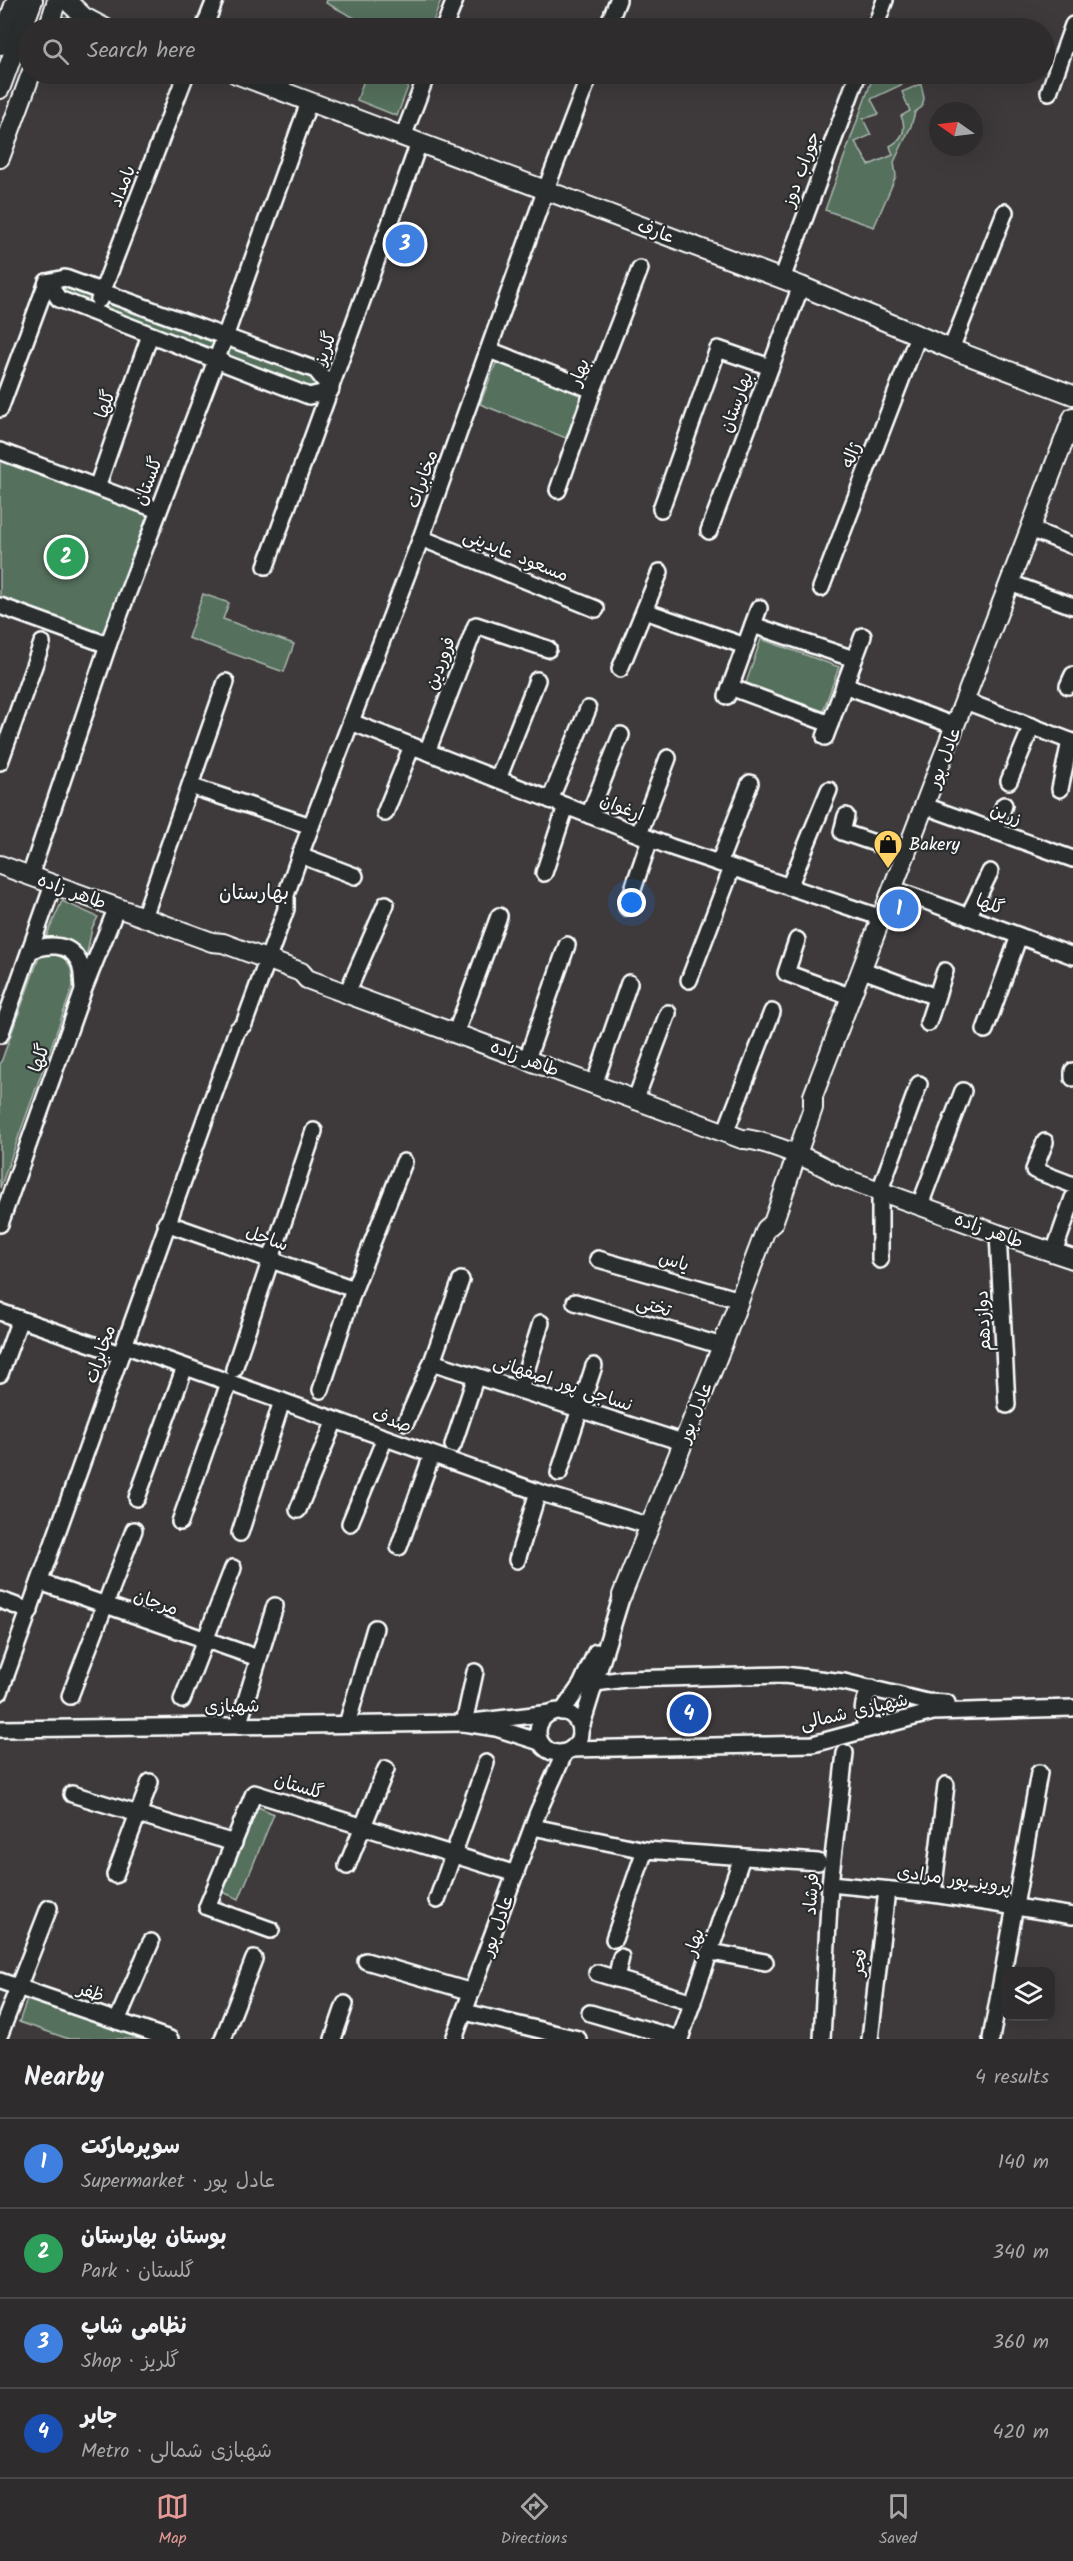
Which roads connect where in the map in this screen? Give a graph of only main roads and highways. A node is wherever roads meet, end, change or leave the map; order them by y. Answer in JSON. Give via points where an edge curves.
{"nodes":[{"id":1,"x":16,"y":0,"type":"edge"},
{"id":2,"x":33,"y":0,"type":"edge"},
{"id":3,"x":57,"y":0,"type":"edge"},
{"id":4,"x":66,"y":0,"type":"edge"},
{"id":5,"x":26,"y":18,"type":"edge"},
{"id":6,"x":52,"y":18,"type":"edge"},
{"id":7,"x":86,"y":18,"type":"edge"},
{"id":8,"x":18,"y":40,"type":"edge"},
{"id":9,"x":0,"y":45,"type":"edge"},
{"id":10,"x":27,"y":84,"type":"edge"},
{"id":11,"x":262,"y":84,"type":"edge"},
{"id":12,"x":0,"y":89,"type":"edge"},
{"id":13,"x":0,"y":158,"type":"edge"},
{"id":14,"x":1073,"y":395,"type":"edge"},
{"id":15,"x":1073,"y":417,"type":"edge"},
{"id":16,"x":0,"y":865,"type":"edge"},
{"id":17,"x":791,"y":1159,"type":"junction"},
{"id":18,"x":1073,"y":1259,"type":"edge"},
{"id":19,"x":622,"y":1595,"type":"road end"}],
"edges":[{"from":1,"to":9,"type":"main road"},
{"from":2,"to":5,"type":"main road"},
{"from":3,"to":6,"type":"main road"},
{"from":4,"to":7,"type":"main road"},
{"from":8,"to":12,"type":"main road"},
{"from":10,"to":13,"type":"main road"},
{"from":11,"to":14,"type":"main road","name":"عارف","via":[[801,286]]},
{"from":15,"to":17,"type":"main road","name":"عادل پور","via":[[863,970],[813,1096],[805,1104]]},
{"from":16,"to":17,"type":"main road","name":"طاهر زاده","via":[[212,942],[219,950],[261,963],[299,981],[307,979],[636,1101],[752,1139]]},
{"from":17,"to":18,"type":"main road","name":"طاهر زاده","via":[[828,1178],[838,1176]]},
{"from":17,"to":19,"type":"main road","name":"عادل پور","via":[[764,1220],[766,1229],[740,1300]]}]}
